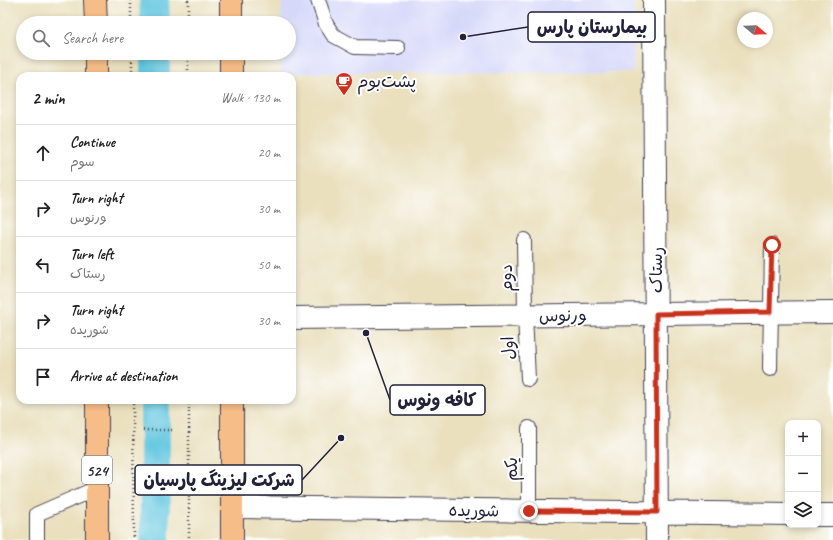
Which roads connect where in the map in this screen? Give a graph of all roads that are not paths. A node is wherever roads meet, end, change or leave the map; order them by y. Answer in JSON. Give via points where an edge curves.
{"nodes":[{"id":1,"x":96,"y":0,"type":"edge"},
{"id":2,"x":231,"y":0,"type":"edge"},
{"id":3,"x":318,"y":0,"type":"edge"},
{"id":4,"x":654,"y":0,"type":"edge"},
{"id":5,"x":96,"y":16,"type":"edge"},
{"id":6,"x":231,"y":16,"type":"edge"},
{"id":7,"x":398,"y":48,"type":"dead end"},
{"id":8,"x":96,"y":60,"type":"edge"},
{"id":9,"x":231,"y":60,"type":"edge"},
{"id":10,"x":96,"y":72,"type":"edge"},
{"id":11,"x":231,"y":72,"type":"edge"},
{"id":12,"x":524,"y":240,"type":"dead end"},
{"id":13,"x":772,"y":245,"type":"dead end"},
{"id":14,"x":770,"y":312,"type":"junction"},
{"id":15,"x":833,"y":312,"type":"edge"},
{"id":16,"x":656,"y":314,"type":"junction"},
{"id":17,"x":525,"y":315,"type":"junction"},
{"id":18,"x":296,"y":318,"type":"edge"},
{"id":19,"x":770,"y":369,"type":"dead end"},
{"id":20,"x":528,"y":380,"type":"dead end"},
{"id":21,"x":97,"y":404,"type":"edge"},
{"id":22,"x":232,"y":404,"type":"edge"},
{"id":23,"x":529,"y":428,"type":"dead end"},
{"id":24,"x":97,"y":488,"type":"junction"},
{"id":25,"x":232,"y":507,"type":"junction"},
{"id":26,"x":529,"y":511,"type":"junction"},
{"id":27,"x":657,"y":512,"type":"junction"},
{"id":28,"x":785,"y":514,"type":"edge"},
{"id":29,"x":821,"y":515,"type":"edge"},
{"id":30,"x":833,"y":515,"type":"edge"},
{"id":31,"x":37,"y":540,"type":"edge"},
{"id":32,"x":97,"y":540,"type":"edge"},
{"id":33,"x":232,"y":540,"type":"edge"},
{"id":34,"x":657,"y":540,"type":"edge"}],
"edges":[{"from":1,"to":5,"type":"main road"},
{"from":2,"to":6,"type":"main road"},
{"from":3,"to":7,"type":"lane","via":[[326,24],[333,35],[355,47]]},
{"from":4,"to":16,"type":"street","name":"رستاک"},
{"from":8,"to":10,"type":"main road"},
{"from":9,"to":11,"type":"main road"},
{"from":12,"to":17,"type":"lane","name":"دوم"},
{"from":13,"to":14,"type":"lane"},
{"from":14,"to":15,"type":"street","name":"ورنوس"},
{"from":14,"to":16,"type":"street","name":"ورنوس"},
{"from":14,"to":19,"type":"lane"},
{"from":16,"to":17,"type":"street","name":"ورنوس"},
{"from":16,"to":27,"type":"street","name":"رستاک"},
{"from":17,"to":18,"type":"street","name":"ورنوس"},
{"from":17,"to":20,"type":"lane","name":"اول"},
{"from":21,"to":24,"type":"main road","number":"524"},
{"from":22,"to":25,"type":"main road"},
{"from":23,"to":26,"type":"lane","name":"یکم"},
{"from":24,"to":31,"type":"lane","via":[[37,514]]},
{"from":24,"to":32,"type":"main road","number":"524"},
{"from":25,"to":26,"type":"street","name":"شوریده"},
{"from":25,"to":33,"type":"main road"},
{"from":26,"to":27,"type":"street","name":"شوریده"},
{"from":27,"to":28,"type":"street","name":"شوریده"},
{"from":27,"to":34,"type":"street","name":"رستاک"},
{"from":29,"to":30,"type":"street"}]}
